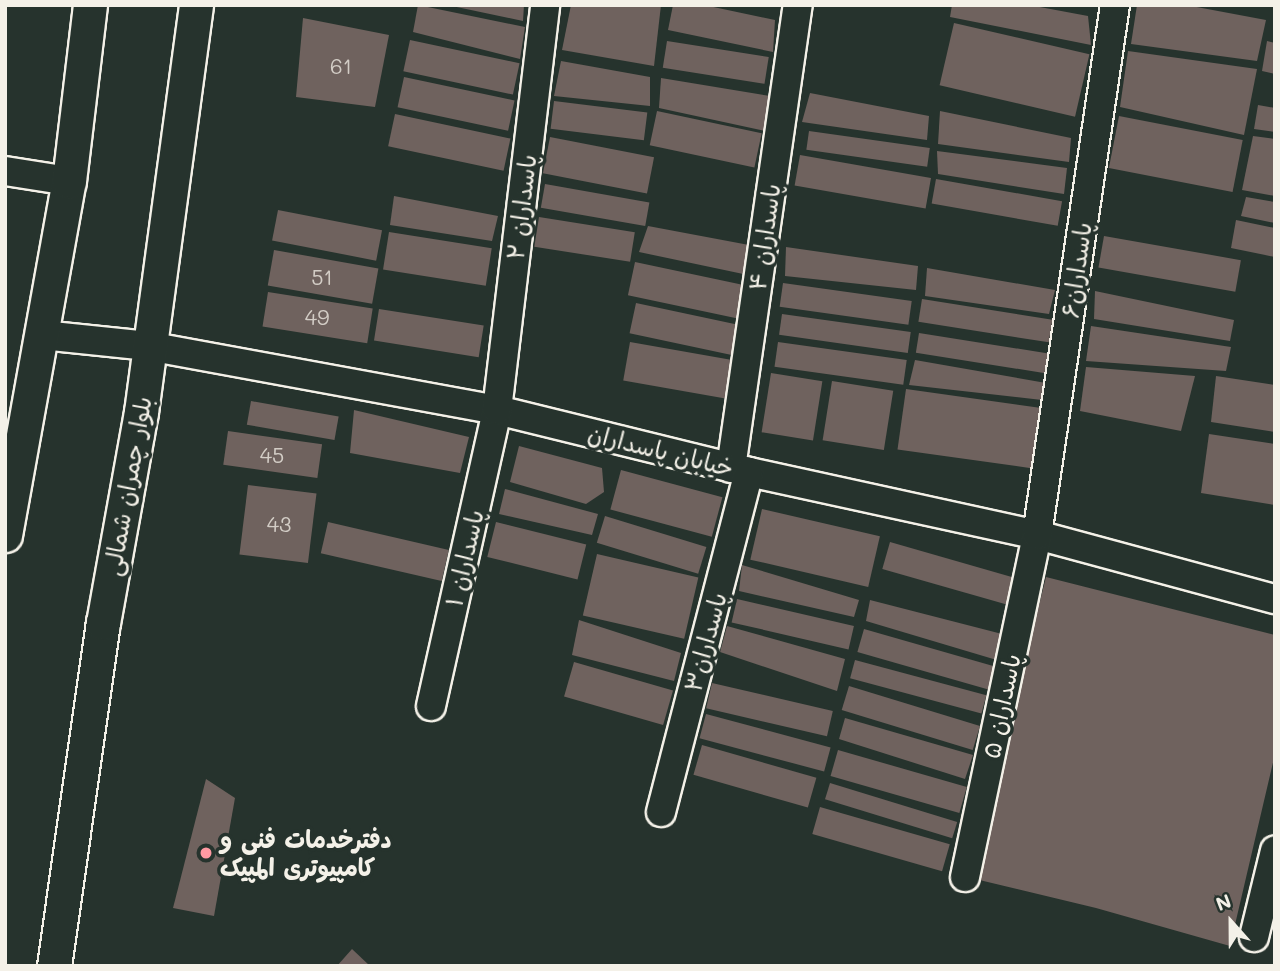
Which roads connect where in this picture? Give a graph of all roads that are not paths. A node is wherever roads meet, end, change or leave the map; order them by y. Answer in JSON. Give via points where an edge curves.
{"nodes":[{"id":1,"x":90,"y":5,"type":"edge"},
{"id":2,"x":196,"y":5,"type":"edge"},
{"id":3,"x":545,"y":5,"type":"edge"},
{"id":4,"x":798,"y":5,"type":"edge"},
{"id":5,"x":1115,"y":5,"type":"edge"},
{"id":6,"x":5,"y":170,"type":"edge"},
{"id":7,"x":69,"y":181,"type":"junction"},
{"id":8,"x":41,"y":335,"type":"junction"},
{"id":9,"x":148,"y":346,"type":"junction"},
{"id":10,"x":497,"y":410,"type":"junction"},
{"id":11,"x":740,"y":470,"type":"junction"},
{"id":12,"x":1037,"y":535,"type":"junction"},
{"id":13,"x":5,"y":536,"type":"edge"},
{"id":14,"x":1275,"y":599,"type":"edge"},
{"id":15,"x":431,"y":706,"type":"dead end"},
{"id":16,"x":661,"y":812,"type":"dead end"},
{"id":17,"x":1275,"y":851,"type":"edge"},
{"id":18,"x":965,"y":877,"type":"dead end"},
{"id":19,"x":1254,"y":937,"type":"dead end"},
{"id":20,"x":54,"y":966,"type":"edge"}],
"edges":[{"from":1,"to":7,"type":"street"},
{"from":2,"to":9,"type":"street","name":"بلوار چمران شمالی"},
{"from":3,"to":10,"type":"street","name":"پاسداران ۲"},
{"from":4,"to":11,"type":"street","name":"پاسداران ۴"},
{"from":5,"to":12,"type":"street","name":"پاسداران۶"},
{"from":6,"to":7,"type":"street"},
{"from":7,"to":8,"type":"street"},
{"from":8,"to":9,"type":"street","name":"خیابان پاسداران"},
{"from":8,"to":13,"type":"street"},
{"from":9,"to":10,"type":"street","name":"خیابان پاسداران"},
{"from":9,"to":20,"type":"street","name":"بلوار چمران شمالی"},
{"from":10,"to":11,"type":"street","name":"خیابان پاسداران"},
{"from":10,"to":15,"type":"street","name":"پاسداران ۱"},
{"from":11,"to":12,"type":"street","name":"خیابان پاسداران"},
{"from":11,"to":16,"type":"street","name":"پاسداران۳"},
{"from":12,"to":14,"type":"street","name":"خیابان پاسداران"},
{"from":12,"to":18,"type":"street","name":"پاسداران ۵"},
{"from":17,"to":19,"type":"street"}]}
